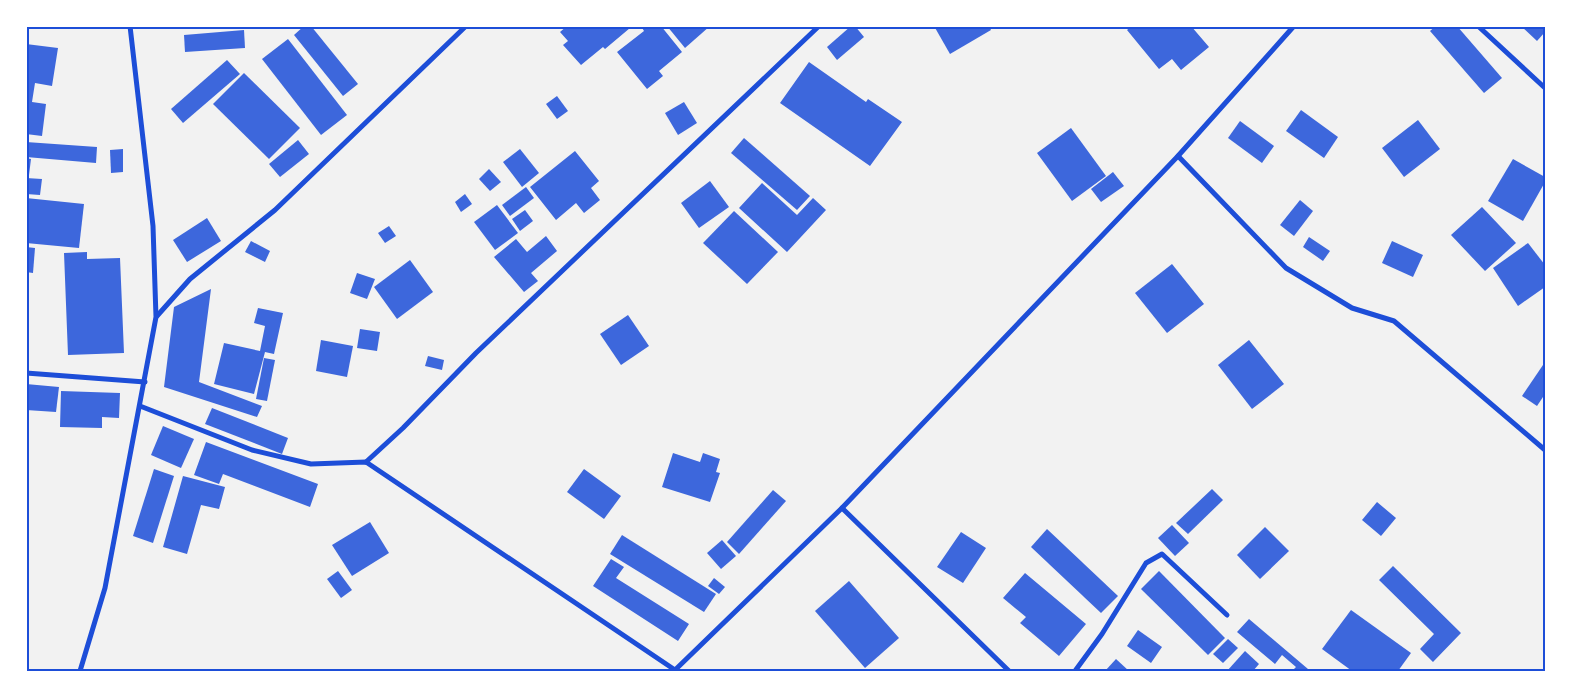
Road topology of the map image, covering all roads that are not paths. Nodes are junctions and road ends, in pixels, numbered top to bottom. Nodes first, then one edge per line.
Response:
1 (130, 26) edge
2 (466, 26) edge
3 (819, 26) edge
4 (1294, 26) edge
5 (1478, 26) edge
6 (1545, 88) edge
7 (1178, 156) junction
8 (156, 317) junction
9 (26, 373) edge
10 (145, 382) junction
11 (140, 406) junction
12 (1545, 450) edge
13 (366, 462) junction
14 (842, 508) junction
15 (1227, 615) dead end
16 (675, 670) edge
17 (80, 671) edge
18 (1009, 671) edge
19 (1075, 671) edge

1 - 8 street
2 - 8 street
3 - 13 street
4 - 7 street
5 - 6 street
7 - 12 street
7 - 14 street
8 - 10 street
9 - 10 street
10 - 11 street
11 - 13 street
11 - 17 street
13 - 16 street
14 - 16 street
14 - 18 street
15 - 19 street

